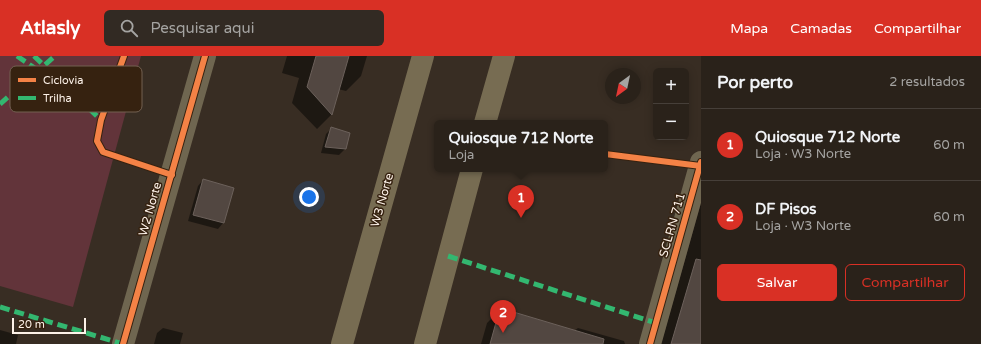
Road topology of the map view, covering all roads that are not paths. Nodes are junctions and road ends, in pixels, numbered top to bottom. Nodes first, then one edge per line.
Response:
1 (205, 56) edge
2 (423, 56) edge
3 (504, 56) edge
4 (486, 120) edge
5 (701, 162) edge
6 (471, 172) edge
7 (123, 344) edge
8 (342, 344) edge
9 (425, 344) edge
10 (650, 344) edge

1 - 7 street, W2 Norte
2 - 8 main road, W3 Norte
3 - 4 main road
5 - 10 street, SCLRN 711
6 - 9 main road

